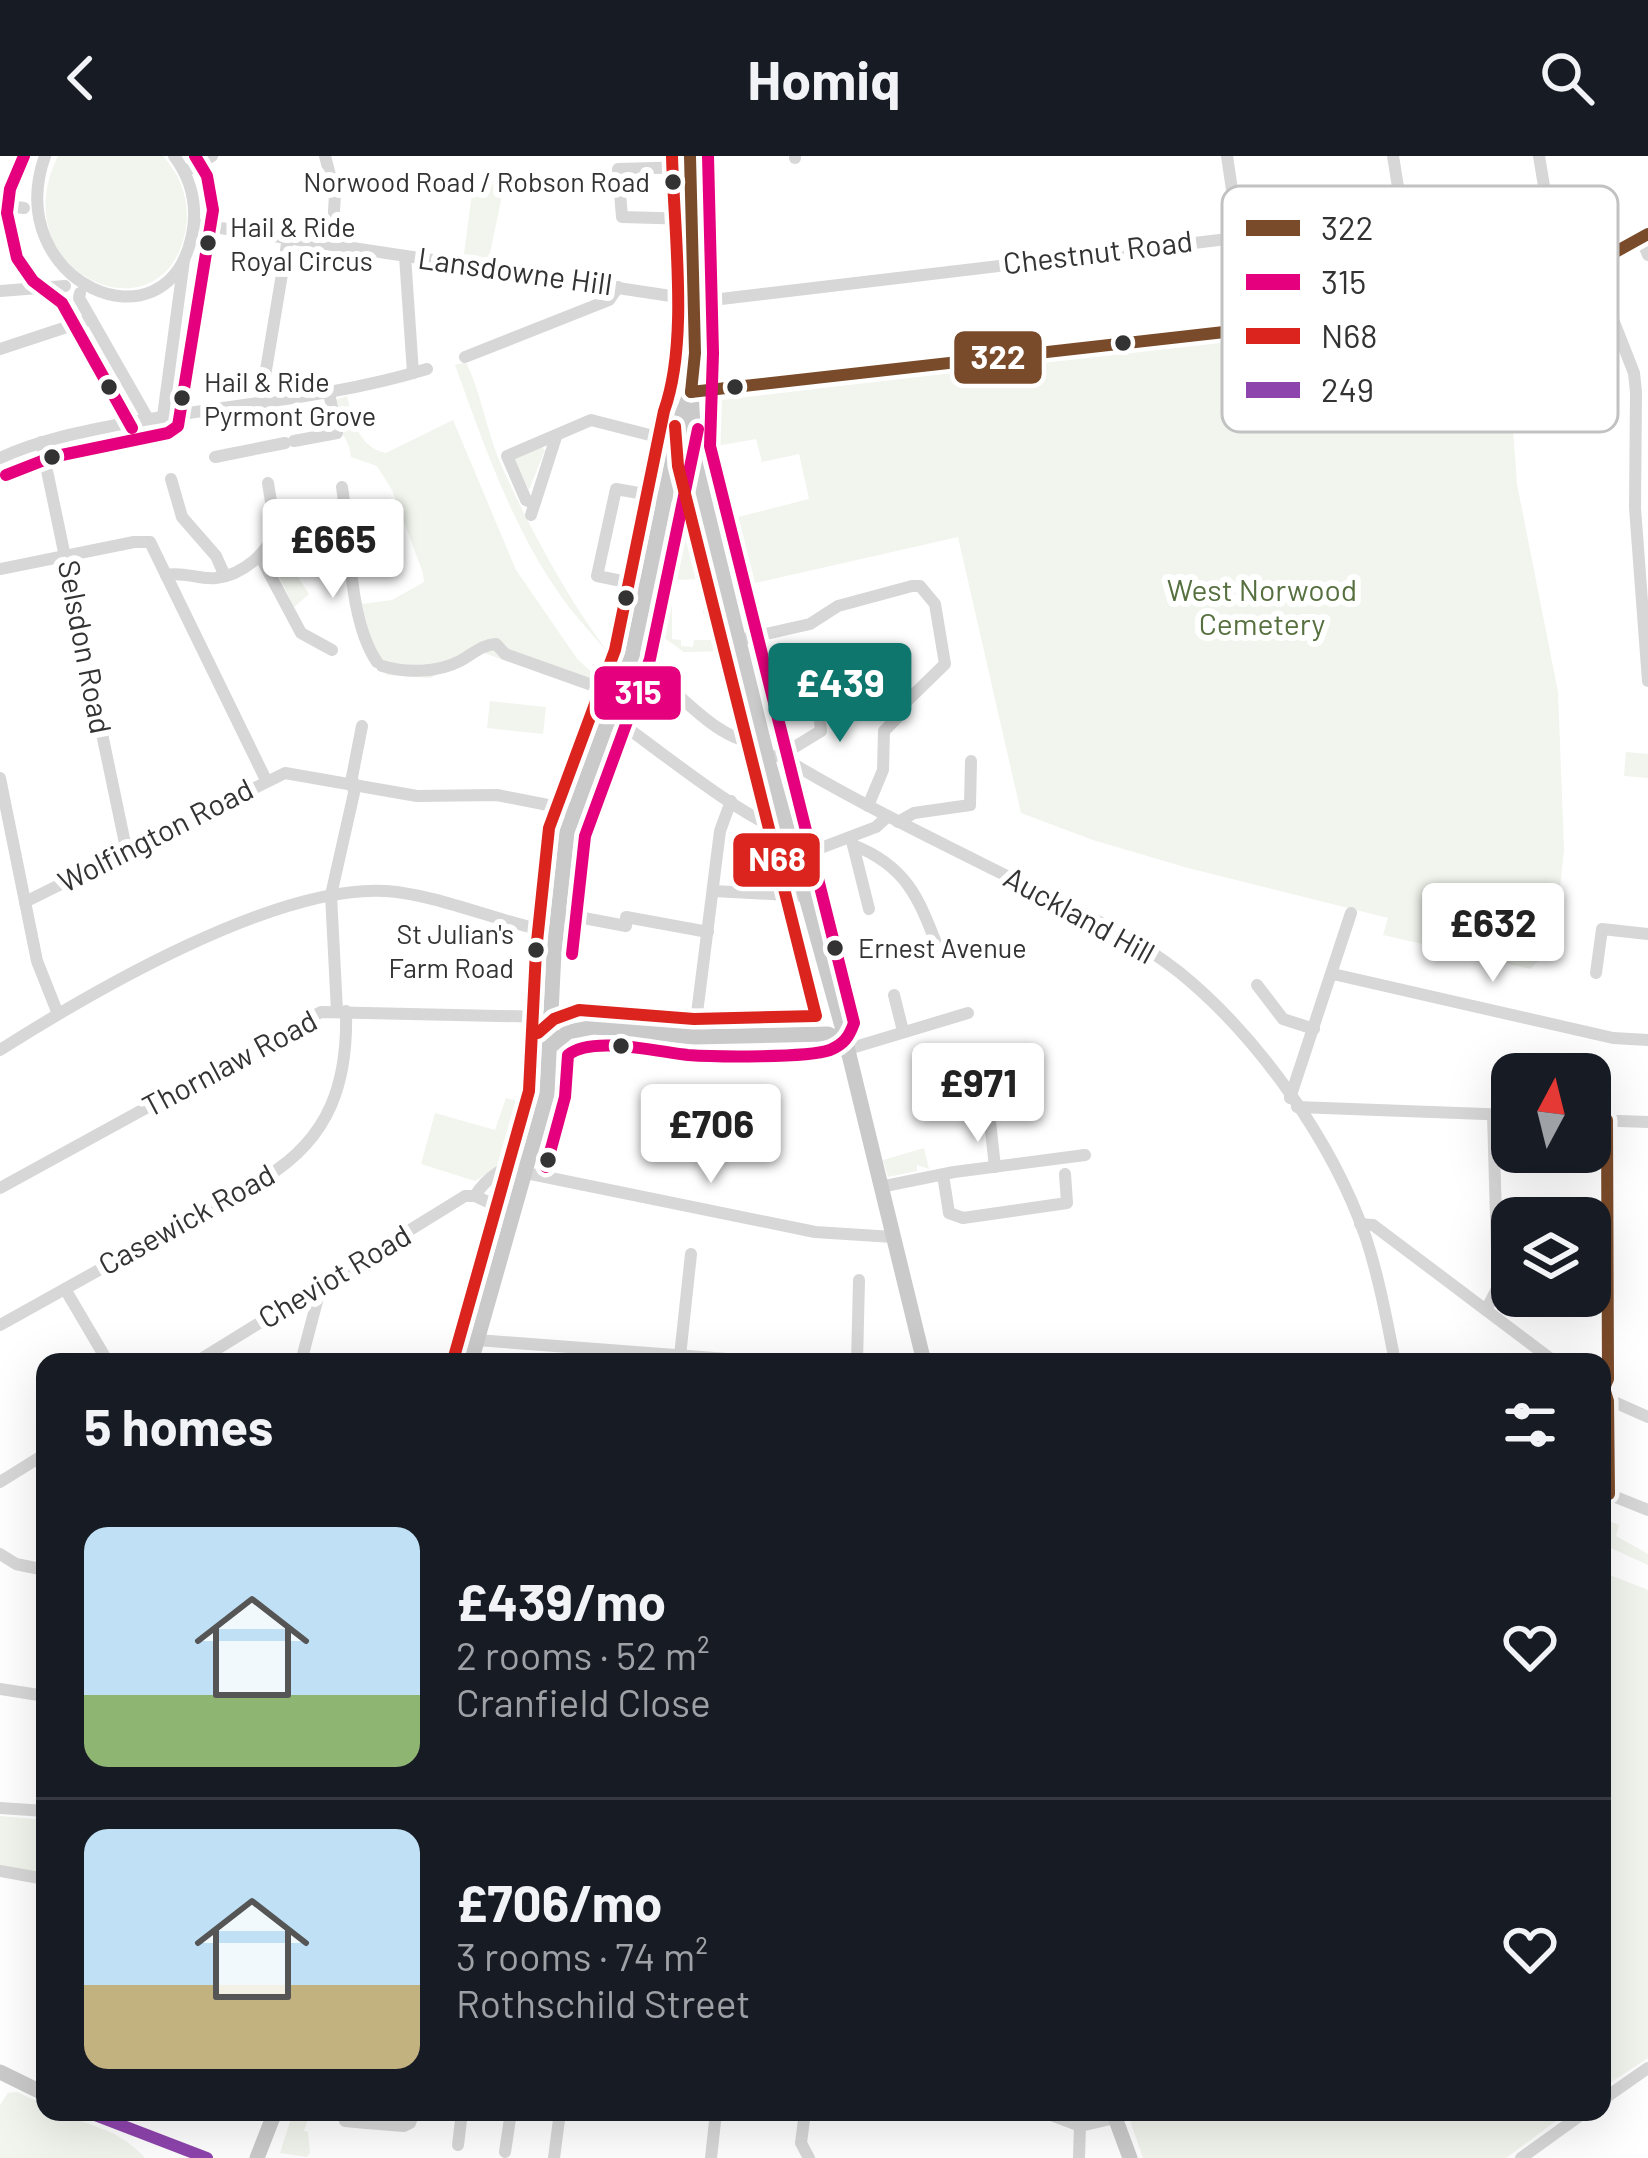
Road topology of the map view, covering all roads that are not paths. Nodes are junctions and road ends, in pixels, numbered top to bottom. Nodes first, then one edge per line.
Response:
1 (45, 156) edge
2 (174, 156) edge
3 (212, 156) edge
4 (325, 156) edge
5 (1227, 156) edge
6 (1393, 156) edge
7 (1539, 156) edge
8 (690, 161) edge
9 (186, 171) junction
10 (1231, 186) edge
11 (1398, 186) edge
12 (1544, 186) edge
13 (0, 205) edge
14 (24, 208) junction
15 (692, 219) junction
16 (194, 224) junction
17 (1645, 236) edge
18 (288, 238) junction
19 (1222, 239) edge
20 (332, 245) junction
21 (31, 249) dead end
22 (1618, 251) edge
23 (1648, 255) edge
24 (402, 258) junction
25 (184, 260) junction
26 (170, 276) junction
27 (64, 286) junction
28 (618, 286) junction
29 (31, 289) junction
30 (0, 291) edge
31 (80, 292) junction
32 (182, 294) junction
33 (694, 299) junction
34 (91, 320) junction
35 (1618, 332) edge
36 (1222, 333) edge
37 (0, 349) edge
38 (465, 357) dead end
39 (692, 392) junction
40 (329, 393) junction
41 (261, 400) junction
42 (1642, 411) edge
43 (155, 418) junction
44 (556, 437) junction
45 (41, 442) junction
46 (677, 442) junction
47 (215, 457) dead end
48 (0, 458) edge
49 (171, 479) dead end
50 (268, 483) dead end
51 (700, 483) junction
52 (342, 487) dead end
53 (668, 490) junction
54 (343, 517) junction
55 (275, 527) junction
56 (65, 556) junction
57 (260, 556) junction
58 (0, 569) edge
59 (166, 575) junction
60 (225, 576) junction
61 (647, 586) junction
62 (739, 640) junction
63 (332, 650) dead end
64 (632, 655) junction
65 (1648, 681) edge
66 (622, 686) junction
67 (818, 700) dead end
68 (612, 717) junction
69 (362, 726) dead end
70 (772, 752) junction
71 (971, 761) dead end
72 (0, 778) edge
73 (266, 779) junction
74 (352, 784) junction
75 (731, 801) junction
76 (868, 806) junction
77 (573, 810) junction
78 (893, 819) junction
79 (702, 828) dead end
80 (720, 831) junction
81 (790, 833) junction
82 (852, 842) junction
83 (127, 853) junction
84 (796, 857) junction
85 (713, 892) junction
86 (331, 895) junction
87 (806, 896) junction
88 (25, 902) junction
89 (869, 909) dead end
90 (557, 914) junction
91 (1351, 914) dead end
92 (708, 932) junction
93 (556, 933) junction
94 (1648, 934) edge
95 (938, 949) dead end
96 (1596, 973) dead end
97 (1334, 974) junction
98 (1257, 986) dead end
99 (894, 995) dead end
100 (342, 1011) junction
101 (836, 1012) junction
102 (968, 1012) dead end
103 (58, 1014) junction
104 (551, 1014) junction
105 (578, 1028) junction
106 (1314, 1030) junction
107 (903, 1031) junction
108 (820, 1034) junction
109 (694, 1037) junction
110 (1648, 1040) edge
111 (551, 1046) junction
112 (982, 1049) dead end
113 (0, 1050) edge
114 (845, 1050) junction
115 (1294, 1102) junction
116 (1491, 1114) edge
117 (1611, 1120) edge
118 (1648, 1122) edge
119 (1085, 1155) dead end
120 (527, 1167) junction
121 (994, 1167) junction
122 (1495, 1173) edge
123 (1606, 1173) edge
124 (1065, 1174) dead end
125 (943, 1175) junction
126 (1, 1185) edge
127 (880, 1187) junction
128 (475, 1196) junction
129 (514, 1214) junction
130 (1360, 1224) junction
131 (893, 1237) junction
132 (691, 1254) dead end
133 (860, 1280) dead end
134 (320, 1286) junction
135 (65, 1289) junction
136 (1486, 1310) junction
137 (0, 1325) edge
138 (477, 1340) junction
139 (103, 1353) edge
140 (211, 1353) edge
141 (304, 1353) edge
142 (473, 1353) edge
143 (642, 1353) edge
144 (680, 1353) edge
145 (857, 1353) edge
146 (922, 1353) edge
147 (1393, 1353) edge
148 (1543, 1353) edge
149 (1608, 1353) edge
150 (1611, 1402) edge
151 (1648, 1418) edge
152 (36, 1460) edge
153 (0, 1482) edge
154 (1611, 1495) edge
155 (1648, 1510) edge
156 (0, 1555) edge
157 (36, 1568) edge
158 (0, 1689) edge
159 (36, 1695) edge
160 (0, 1808) edge
161 (36, 1810) edge
162 (0, 1871) edge
163 (36, 1878) edge
164 (1648, 2068) edge
165 (2, 2077) edge
166 (36, 2090) edge
167 (1611, 2094) edge
168 (110, 2121) edge
169 (271, 2121) edge
170 (461, 2121) edge
171 (510, 2121) edge
172 (559, 2121) edge
173 (715, 2121) edge
174 (804, 2121) edge
175 (1067, 2121) edge
176 (1095, 2121) edge
177 (1116, 2121) edge
178 (1572, 2121) edge
179 (1080, 2126) junction
180 (458, 2145) dead end
181 (505, 2152) dead end
182 (207, 2158) edge
183 (256, 2158) edge
184 (554, 2158) edge
185 (711, 2158) edge
186 (809, 2158) edge
187 (1078, 2158) edge
188 (1130, 2158) edge
189 (1521, 2158) edge

1 - 14 street
2 - 9 street
3 - 9 street
4 - 20 street
5 - 10 street
6 - 11 street
7 - 12 street
8 - 15 main road
8 - 15 street
9 - 16 street
13 - 14 street
14 - 21 street
15 - 33 main road
16 - 18 street, Lansdowne Hill
16 - 25 street
17 - 22 street
17 - 23 street
18 - 20 street, Lansdowne Hill
18 - 41 street
19 - 33 street, Chestnut Road
20 - 24 street, Lansdowne Hill
24 - 28 street, Lansdowne Hill
24 - 40 street
25 - 26 street
25 - 32 street
26 - 31 street
26 - 32 street
27 - 29 street
27 - 29 street
27 - 31 street
28 - 33 street, Lansdowne Hill
28 - 38 street
29 - 30 street
31 - 34 street
32 - 43 street
33 - 39 main road
34 - 37 street
34 - 43 street
35 - 42 street
36 - 39 street
39 - 46 main road
39 - 51 main road
40 - 41 street
40 - 47 street
41 - 43 street
42 - 65 street
43 - 45 street
44 - 44 street
44 - 46 street
45 - 48 street
45 - 56 street, Selsdon Road
46 - 53 main road
49 - 60 street
50 - 55 street
51 - 53 main road
51 - 62 main road
52 - 54 street
53 - 61 main road
53 - 61 street
54 - 55 street
54 - 66 street
55 - 57 street
56 - 58 street
56 - 59 street
56 - 83 street, Selsdon Road
57 - 60 street
57 - 63 street
59 - 60 street
59 - 73 street
61 - 64 main road
62 - 70 main road
62 - 76 street
64 - 66 main road
64 - 70 street, Auckland Hill
66 - 68 main road
67 - 70 street
68 - 75 street
68 - 77 main road
69 - 74 street, Casewick Road
70 - 76 street, Auckland Hill
70 - 81 main road
71 - 78 street
72 - 88 street
73 - 74 street, Wolfington Road
73 - 83 street, Wolfington Road
74 - 77 street, Wolfington Road
74 - 86 street, Casewick Road
75 - 80 street
75 - 81 street
76 - 78 street, Auckland Hill
77 - 90 main road
78 - 82 street
78 - 115 street, Auckland Hill
79 - 80 street
80 - 85 street
81 - 84 main road
82 - 84 street
82 - 89 street
82 - 95 street
83 - 88 street, Wolfington Road
84 - 87 main road
85 - 87 street
85 - 92 street
86 - 93 street
86 - 100 street, Casewick Road
86 - 103 street
87 - 101 main road
88 - 103 street
90 - 92 street
90 - 93 main road
91 - 97 street
92 - 109 street
93 - 104 main road
94 - 96 street
97 - 106 street
97 - 110 street
98 - 106 street
99 - 107 street
100 - 104 street, Thornlaw Road
100 - 126 street, Thornlaw Road
100 - 135 street, Casewick Road
101 - 108 main road
101 - 114 main road
102 - 107 street
103 - 113 street
104 - 105 main road
104 - 111 main road
105 - 109 main road
105 - 111 main road
106 - 115 street
107 - 114 street
108 - 109 main road
108 - 114 main road
111 - 120 main road
112 - 121 street
114 - 127 main road
115 - 116 street
115 - 130 street, Auckland Hill
117 - 118 street
119 - 121 street
120 - 128 street, Cheviot Road
120 - 129 main road
120 - 131 street
121 - 125 street
122 - 136 street
123 - 149 street
124 - 125 street
125 - 127 street
127 - 131 main road
128 - 129 street
128 - 134 street, Cheviot Road
129 - 138 main road
130 - 136 street
130 - 147 street, Auckland Hill
131 - 146 main road
132 - 144 street
133 - 145 street
134 - 140 street, Cheviot Road
134 - 141 street
135 - 137 street, Casewick Road
135 - 139 street
136 - 148 street
138 - 142 main road
138 - 143 street
150 - 151 street
152 - 153 street
154 - 155 street
156 - 157 street
158 - 159 street
160 - 161 street
162 - 163 street
164 - 167 street
165 - 166 main road
168 - 182 main road
169 - 183 main road
170 - 180 street
171 - 181 street
172 - 184 street
173 - 185 street
174 - 186 street
175 - 179 street
176 - 179 street
177 - 188 main road
178 - 189 street
179 - 187 street

